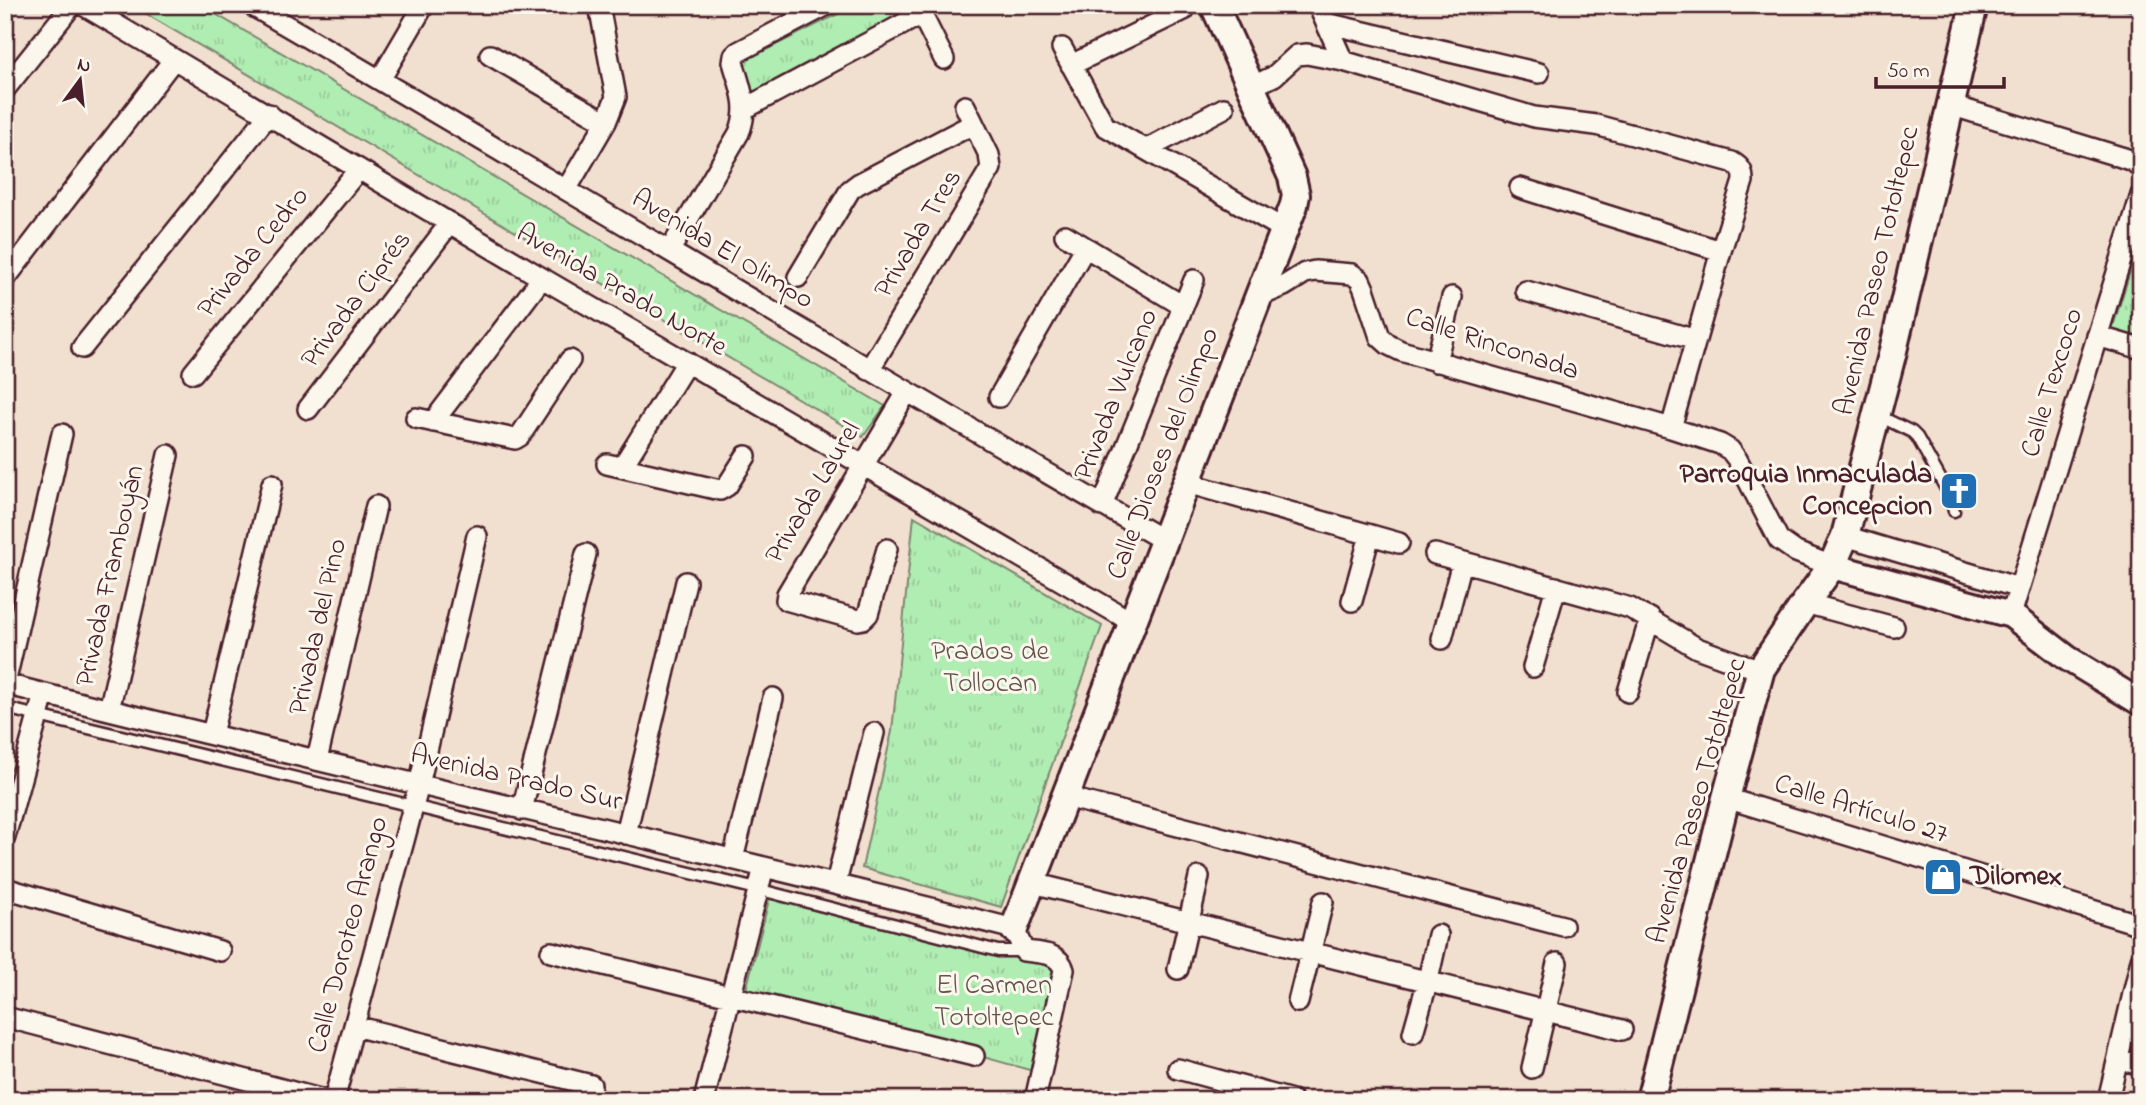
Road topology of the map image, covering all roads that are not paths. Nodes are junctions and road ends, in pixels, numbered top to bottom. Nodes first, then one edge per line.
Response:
1 (72, 5) edge
2 (83, 5) edge
3 (251, 5) edge
4 (424, 5) edge
5 (599, 5) edge
6 (827, 5) edge
7 (1214, 5) edge
8 (1974, 5) edge
9 (920, 9) edge
10 (1184, 9) dead end
11 (1322, 14) edge
12 (490, 55) dead end
13 (174, 59) junction
14 (944, 59) dead end
15 (1343, 61) junction
16 (1539, 73) dead end
17 (380, 80) junction
18 (1251, 87) junction
19 (5, 89) edge
20 (1950, 105) junction
21 (965, 106) dead end
22 (746, 107) junction
23 (1224, 108) dead end
24 (269, 114) junction
25 (606, 122) junction
26 (973, 124) junction
27 (1147, 149) junction
28 (359, 169) junction
29 (2141, 169) edge
30 (1520, 188) dead end
31 (566, 190) junction
32 (2141, 195) edge
33 (450, 223) junction
34 (1285, 230) junction
35 (1065, 235) dead end
36 (1084, 248) junction
37 (670, 250) junction
38 (1717, 250) junction
39 (798, 277) dead end
40 (542, 278) junction
41 (5, 279) edge
42 (1194, 280) dead end
43 (1526, 291) dead end
44 (1258, 297) junction
45 (1452, 297) dead end
46 (1183, 306) junction
47 (2097, 336) junction
48 (1696, 340) junction
49 (82, 348) dead end
50 (2141, 349) edge
51 (570, 360) dead end
52 (687, 362) junction
53 (1436, 362) junction
54 (869, 370) junction
55 (193, 373) dead end
56 (907, 392) junction
57 (999, 397) dead end
58 (308, 410) dead end
59 (1876, 415) junction
60 (1671, 428) junction
61 (62, 434) dead end
62 (168, 455) dead end
63 (746, 456) dead end
64 (864, 466) junction
65 (1187, 483) junction
66 (272, 484) dead end
67 (376, 506) dead end
68 (1102, 506) junction
69 (1954, 511) dead end
70 (1370, 535) junction
71 (477, 536) dead end
72 (1845, 536) junction
73 (1165, 541) junction
74 (1399, 543) dead end
75 (887, 550) dead end
76 (586, 554) dead end
77 (1435, 554) dead end
78 (1462, 562) junction
79 (1832, 566) junction
80 (686, 582) dead end
81 (1556, 587) junction
82 (2019, 588) junction
83 (1352, 601) dead end
84 (1805, 603) junction
85 (2011, 615) junction
86 (1650, 618) junction
87 (1132, 622) junction
88 (1894, 627) dead end
89 (1442, 639) dead end
90 (1533, 667) dead end
91 (1761, 669) junction
92 (5, 684) edge
93 (1628, 692) dead end
94 (44, 694) junction
95 (773, 698) dead end
96 (2141, 703) edge
97 (5, 708) edge
98 (108, 710) junction
99 (38, 716) junction
100 (874, 733) dead end
101 (212, 734) junction
102 (317, 760) junction
103 (419, 785) junction
104 (1066, 797) junction
105 (1726, 798) junction
106 (413, 807) junction
107 (522, 810) junction
108 (6, 832) edge
109 (626, 834) junction
110 (733, 859) junction
111 (764, 867) junction
112 (1199, 877) dead end
113 (836, 883) junction
114 (1033, 883) junction
115 (5, 888) edge
116 (757, 889) junction
117 (1323, 902) dead end
118 (1189, 920) junction
119 (2141, 925) edge
120 (1563, 926) dead end
121 (1438, 935) dead end
122 (1019, 940) junction
123 (220, 951) dead end
124 (1310, 951) junction
125 (551, 952) dead end
126 (2141, 960) edge
127 (1557, 963) dead end
128 (1178, 969) dead end
129 (1428, 980) junction
130 (731, 996) junction
131 (1298, 1002) dead end
132 (1547, 1010) junction
133 (5, 1017) edge
134 (354, 1026) junction
135 (1622, 1030) dead end
136 (1413, 1033) dead end
137 (974, 1056) dead end
138 (2118, 1059) junction
139 (2141, 1066) edge
140 (1532, 1068) dead end
141 (1178, 1069) dead end
142 (591, 1085) dead end
143 (324, 1100) edge
144 (334, 1100) edge
145 (704, 1100) edge
146 (1035, 1100) edge
147 (1292, 1100) edge
148 (1650, 1100) edge
149 (2108, 1100) edge

1 - 19 street
2 - 13 street, Avenida Prado Norte
3 - 17 street, Avenida El Olimpo
4 - 17 street
5 - 25 street
6 - 22 street
7 - 18 main road, Calle Dioses del Olimpo
8 - 20 main road, Avenida Paseo Totoltepec
9 - 14 street
9 - 22 street
10 - 27 street
11 - 15 street
11 - 16 street
12 - 25 street
13 - 24 street, Avenida Prado Norte
13 - 41 street
15 - 18 street
15 - 38 street
17 - 31 street, Avenida El Olimpo
18 - 34 main road, Calle Dioses del Olimpo
20 - 29 street
20 - 59 main road, Avenida Paseo Totoltepec
21 - 26 street, Privada Tres
22 - 37 street
23 - 27 street
24 - 28 street, Avenida Prado Norte
24 - 49 street
25 - 31 street
26 - 39 street, Privada Tres
26 - 54 street, Privada Tres
27 - 34 street
28 - 33 street, Avenida Prado Norte
28 - 55 street, Privada Cedro
30 - 38 street
31 - 37 street, Avenida El Olimpo
32 - 47 street, Calle Texcoco
33 - 40 street, Avenida Prado Norte
33 - 58 street, Privada Ciprés
34 - 44 main road, Calle Dioses del Olimpo
35 - 36 street, Privada Vulcano
36 - 46 street, Privada Vulcano
36 - 57 street
37 - 54 street, Avenida El Olimpo
38 - 48 street
40 - 51 street
40 - 52 street, Avenida Prado Norte
42 - 46 street, Privada Vulcano
43 - 48 street
44 - 53 street, Calle Rinconada
44 - 65 main road, Calle Dioses del Olimpo
45 - 53 street
46 - 68 street, Privada Vulcano
47 - 50 street
47 - 82 street, Calle Texcoco
48 - 60 street
52 - 63 street
52 - 64 street, Avenida Prado Norte
53 - 60 street, Calle Rinconada
54 - 56 street, Avenida El Olimpo
56 - 64 street, Privada Laurel
56 - 68 street, Avenida El Olimpo
59 - 69 lane
59 - 72 main road, Avenida Paseo Totoltepec
60 - 79 street, Calle Rinconada
61 - 92 street
62 - 98 street, Privada Framboyán
64 - 75 street, Privada Laurel
64 - 87 street, Avenida Prado Norte
65 - 70 street
65 - 73 main road, Calle Dioses del Olimpo
66 - 101 street
67 - 102 street, Privada del Pino
68 - 73 street, Avenida El Olimpo
70 - 74 street
70 - 83 street
71 - 103 street, Calle Doroteo Arango
72 - 79 main road, Avenida Paseo Totoltepec
72 - 82 street
73 - 87 main road, Calle Dioses del Olimpo
76 - 107 street
77 - 78 street
78 - 81 street
78 - 89 street
79 - 84 main road, Avenida Paseo Totoltepec
79 - 85 street
80 - 109 street
81 - 86 street
81 - 90 street
82 - 85 street, Calle Texcoco
84 - 88 street
84 - 91 main road, Avenida Paseo Totoltepec
85 - 96 street
86 - 91 street
86 - 93 street
87 - 104 main road, Calle Dioses del Olimpo
91 - 105 main road, Avenida Paseo Totoltepec
92 - 94 street, Avenida Prado Sur
94 - 98 street, Avenida Prado Sur
94 - 99 street
95 - 110 street
97 - 99 lane
98 - 101 street, Avenida Prado Sur
99 - 106 lane
99 - 108 street
100 - 113 street
101 - 102 street, Avenida Prado Sur
102 - 103 street, Avenida Prado Sur
103 - 106 street, Calle Doroteo Arango
103 - 107 street, Avenida Prado Sur
104 - 114 main road, Calle Dioses del Olimpo
104 - 120 street
105 - 119 street, Calle Artículo 27
105 - 148 main road, Avenida Paseo Totoltepec
106 - 116 lane
106 - 134 street, Calle Doroteo Arango
107 - 109 street, Avenida Prado Sur
109 - 110 street, Avenida Prado Sur
110 - 111 street, Avenida Prado Sur
111 - 113 street, Avenida Prado Sur
111 - 116 street
112 - 118 street
113 - 122 street, Avenida Prado Sur
114 - 118 street
114 - 122 main road, Calle Dioses del Olimpo
115 - 123 street
116 - 122 lane
116 - 130 street
117 - 124 street
118 - 124 street
118 - 128 street
121 - 129 street
122 - 146 street, Avenida Prado Sur
124 - 129 street
124 - 131 street
125 - 130 street
126 - 138 street
127 - 132 street
129 - 132 street
129 - 136 street
130 - 137 street
130 - 145 street
132 - 135 street
132 - 140 street
133 - 143 street
134 - 142 street
134 - 144 street, Calle Doroteo Arango
138 - 139 street
138 - 149 street
141 - 147 street

